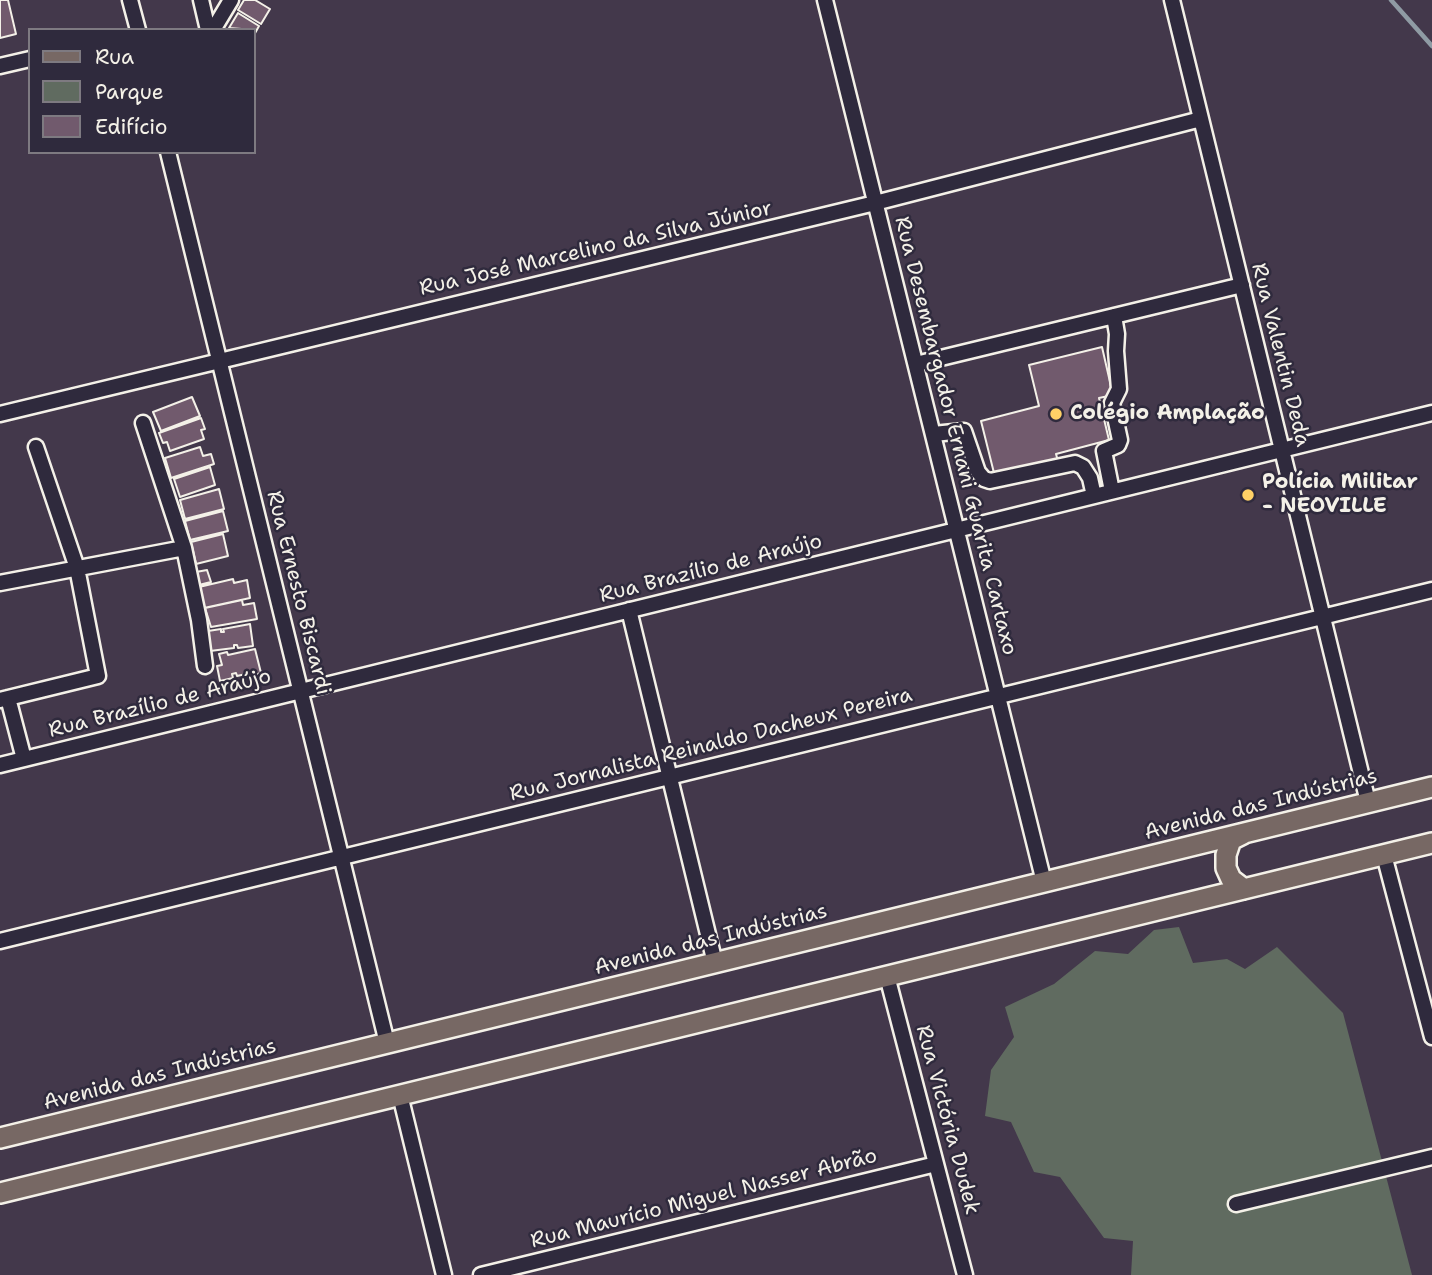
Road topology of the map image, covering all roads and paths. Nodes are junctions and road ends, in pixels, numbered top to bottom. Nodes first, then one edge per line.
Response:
1 (130, 0) edge
2 (201, 0) edge
3 (231, 0) edge
4 (825, 0) edge
5 (1171, 0) edge
6 (137, 28) edge
7 (210, 28) edge
8 (212, 28) edge
9 (28, 59) edge
10 (0, 66) edge
11 (1201, 119) junction
12 (168, 154) edge
13 (875, 203) junction
14 (1241, 285) junction
15 (1114, 316) junction
16 (219, 361) junction
17 (915, 364) junction
18 (1432, 413) edge
19 (0, 414) edge
20 (143, 423) dead end
21 (933, 434) junction
22 (36, 447) dead end
23 (1282, 450) junction
24 (1112, 491) junction
25 (1094, 496) junction
26 (956, 530) junction
27 (184, 548) junction
28 (77, 568) junction
29 (0, 583) edge
30 (1432, 590) edge
31 (629, 610) junction
32 (1323, 617) junction
33 (205, 666) dead end
34 (301, 691) junction
35 (998, 697) junction
36 (4, 699) edge
37 (24, 759) junction
38 (0, 765) edge
39 (670, 777) junction
40 (1432, 787) edge
41 (1368, 802) junction
42 (1244, 833) junction
43 (1432, 843) edge
44 (1384, 855) junction
45 (342, 857) junction
46 (1044, 882) junction
47 (1244, 889) junction
48 (0, 941) edge
49 (715, 962) junction
50 (887, 976) junction
51 (1432, 1037) edge
52 (387, 1043) junction
53 (400, 1095) junction
54 (0, 1138) edge
55 (1432, 1157) edge
56 (936, 1164) junction
57 (0, 1193) edge
58 (1236, 1204) dead end
59 (444, 1275) edge
60 (481, 1275) edge
61 (965, 1275) edge

1 - 6 street
2 - 7 street
3 - 8 street
4 - 13 street, Rua Desembargador Ernani Guarita Cartaxo
5 - 11 street, Rua Valentin Deda
9 - 10 street
11 - 13 street, Rua José Marcelino da Silva Júnior
11 - 14 street, Rua Valentin Deda
12 - 16 street, Rua Ernesto Biscardi
13 - 16 street, Rua José Marcelino da Silva Júnior
13 - 17 street, Rua Desembargador Ernani Guarita Cartaxo
14 - 15 street
14 - 23 street, Rua Valentin Deda
15 - 17 street
15 - 24 street
16 - 19 street, Rua José Marcelino da Silva Júnior
16 - 34 street, Rua Ernesto Biscardi
17 - 21 street, Rua Desembargador Ernani Guarita Cartaxo
18 - 23 street, Rua Brazílio de Araújo
20 - 27 street
21 - 25 street
21 - 26 street, Rua Desembargador Ernani Guarita Cartaxo
22 - 28 street
23 - 24 street, Rua Brazílio de Araújo
23 - 32 street, Rua Valentin Deda
24 - 25 street, Rua Brazílio de Araújo
25 - 26 street, Rua Brazílio de Araújo
26 - 31 street, Rua Brazílio de Araújo
26 - 35 street, Rua Desembargador Ernani Guarita Cartaxo
27 - 28 street
27 - 33 street
28 - 29 street
28 - 36 street
30 - 32 street, Rua Jornalista Reinaldo Dacheux Pereira
31 - 34 street, Rua Brazílio de Araújo
31 - 39 street
32 - 35 street, Rua Jornalista Reinaldo Dacheux Pereira
32 - 41 street, Rua Valentin Deda
34 - 37 street, Rua Brazílio de Araújo
34 - 45 street, Rua Ernesto Biscardi
35 - 39 street, Rua Jornalista Reinaldo Dacheux Pereira
35 - 46 street, Rua Desembargador Ernani Guarita Cartaxo
36 - 37 street
37 - 38 street, Rua Brazílio de Araújo
39 - 45 street, Rua Jornalista Reinaldo Dacheux Pereira
39 - 49 street
40 - 41 main road, Avenida das Indústrias
41 - 42 main road, Avenida das Indústrias
42 - 46 main road, Avenida das Indústrias
42 - 47 main road
43 - 44 main road
44 - 47 main road
44 - 51 street
45 - 48 street, Rua Jornalista Reinaldo Dacheux Pereira
45 - 52 street, Rua Ernesto Biscardi
46 - 49 main road, Avenida das Indústrias
47 - 50 main road
49 - 52 main road, Avenida das Indústrias
50 - 53 main road
50 - 56 street, Rua Victória Dudek
52 - 54 main road, Avenida das Indústrias
53 - 57 main road
53 - 59 street
55 - 58 street
56 - 60 street, Rua Maurício Miguel Nasser Abrão
56 - 61 street, Rua Victória Dudek

